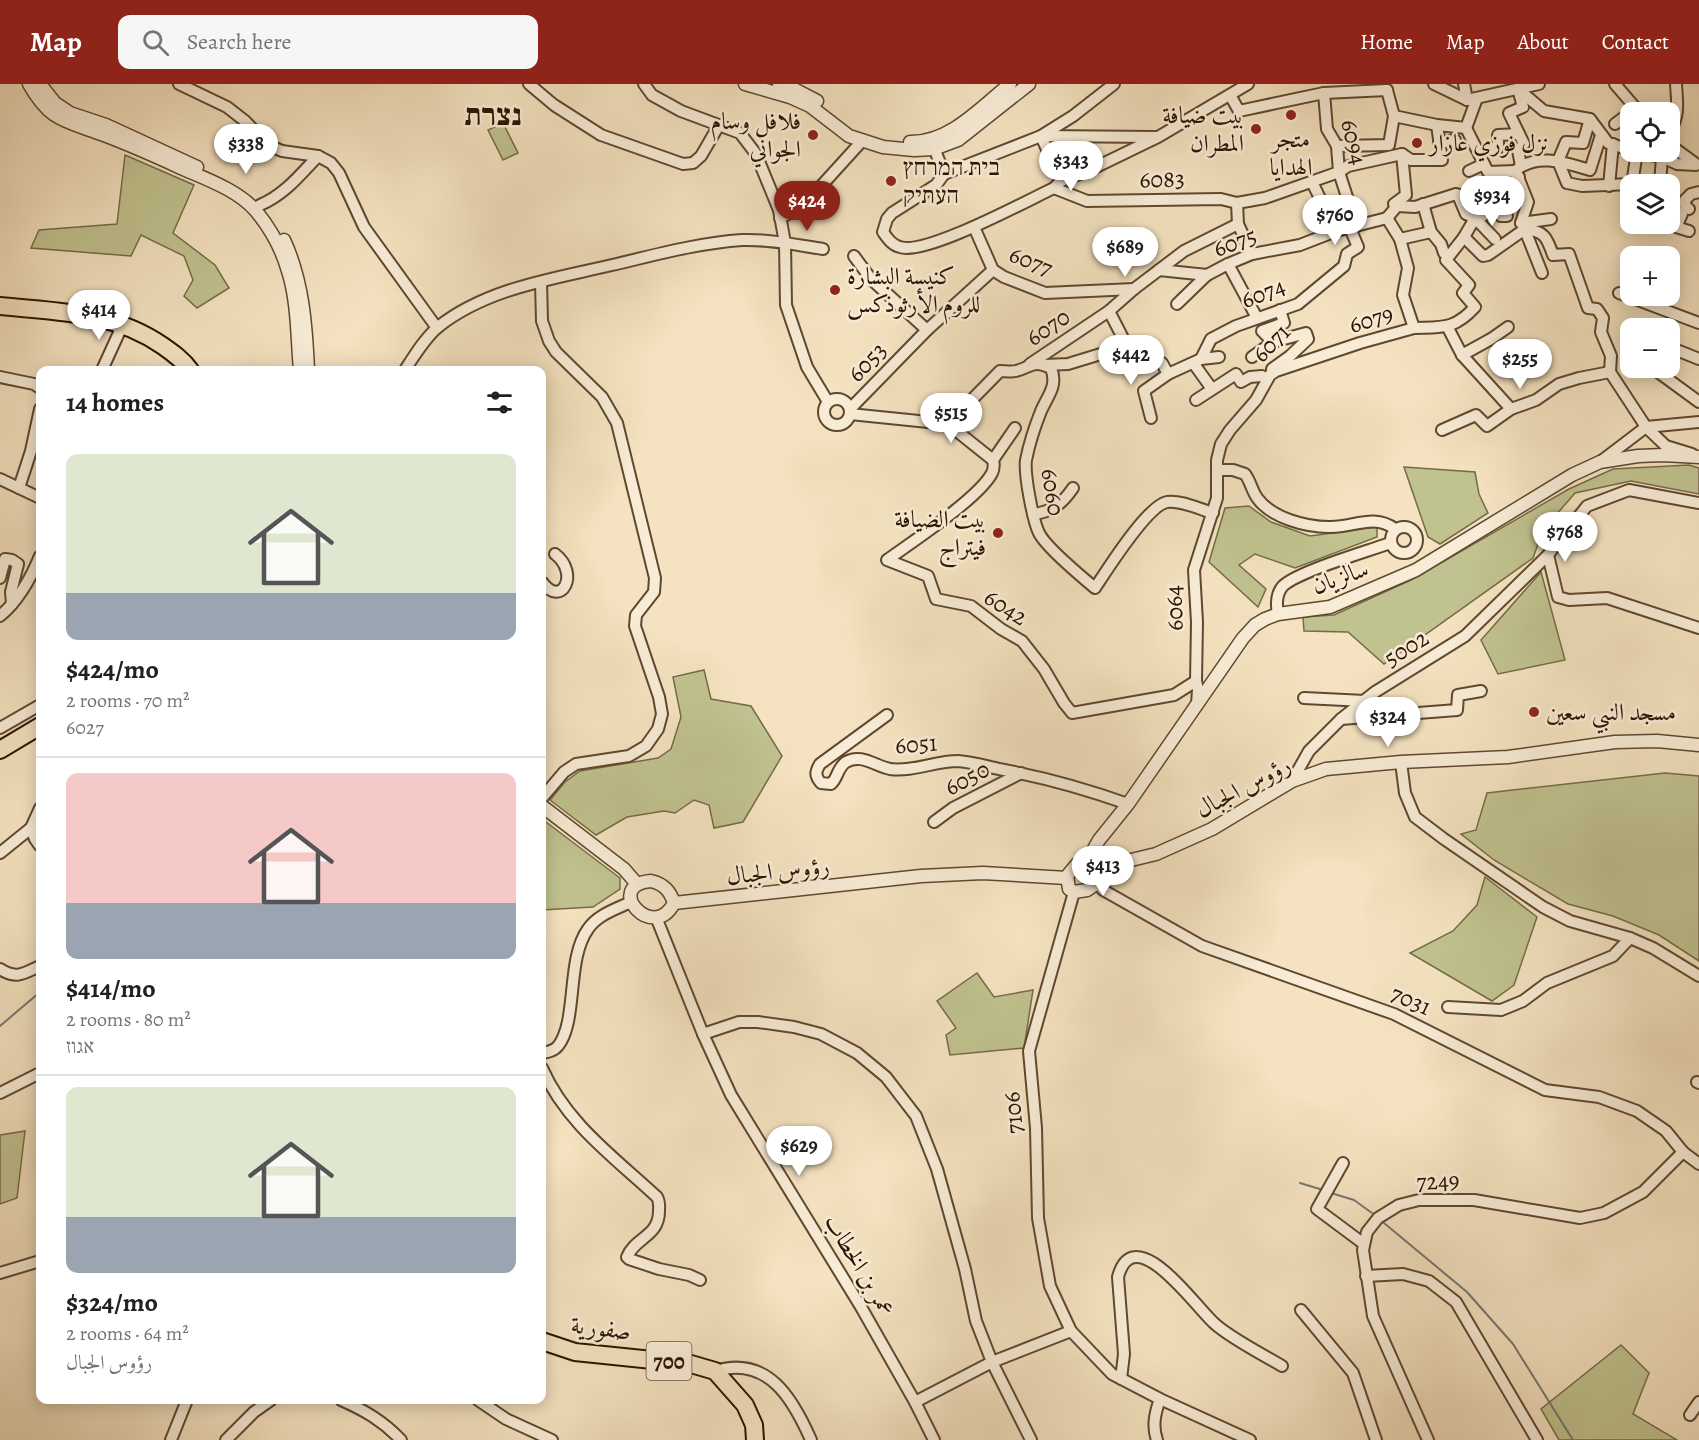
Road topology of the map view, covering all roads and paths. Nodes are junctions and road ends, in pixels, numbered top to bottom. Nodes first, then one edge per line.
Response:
1 (29, 84) edge
2 (40, 84) edge
3 (179, 84) edge
4 (529, 84) edge
5 (644, 84) edge
6 (745, 84) edge
7 (779, 84) edge
8 (1010, 84) edge
9 (1029, 84) edge
10 (1114, 84) edge
11 (1248, 84) edge
12 (1434, 84) edge
13 (1464, 84) edge
14 (1539, 84) edge
15 (1615, 84) edge
16 (1676, 84) edge
17 (1520, 86) edge
18 (1390, 87) edge
19 (1324, 93) junction
20 (1230, 94) junction
21 (1472, 99) junction
22 (1630, 102) edge
23 (1677, 102) edge
24 (1394, 116) junction
25 (1590, 119) junction
26 (1620, 121) edge
27 (1615, 124) dead end
28 (719, 125) junction
29 (1437, 125) junction
30 (1466, 128) junction
31 (1520, 134) junction
32 (1601, 135) junction
33 (1041, 136) junction
34 (1158, 137) junction
35 (1455, 140) dead end
36 (862, 141) junction
37 (1439, 143) junction
38 (933, 144) junction
39 (1613, 144) junction
40 (1337, 146) junction
41 (1620, 146) edge
42 (1492, 148) dead end
43 (1680, 152) edge
44 (1402, 154) junction
45 (318, 156) junction
46 (1558, 161) junction
47 (1633, 162) edge
48 (1672, 162) edge
49 (1484, 164) junction
50 (1698, 166) edge
51 (1469, 171) dead end
52 (1339, 172) junction
53 (944, 174) junction
54 (1516, 174) junction
55 (1312, 182) junction
56 (1057, 184) junction
57 (1609, 186) junction
58 (1699, 192) edge
59 (1458, 195) junction
60 (1477, 198) dead end
61 (1348, 200) dead end
62 (1237, 203) junction
63 (1423, 204) junction
64 (260, 205) junction
65 (1397, 206) junction
66 (1498, 206) junction
67 (1689, 209) dead end
68 (1507, 216) dead end
69 (780, 218) junction
70 (1387, 218) junction
71 (1475, 218) junction
72 (1551, 219) dead end
73 (1238, 224) junction
74 (1523, 226) junction
75 (975, 227) junction
76 (1350, 228) junction
77 (1680, 228) edge
78 (1336, 231) junction
79 (1689, 231) dead end
80 (1431, 232) junction
81 (1464, 237) junction
82 (1400, 239) junction
83 (1495, 239) dead end
84 (785, 243) junction
85 (823, 249) dead end
86 (1444, 253) dead end
87 (1252, 254) junction
88 (854, 255) dead end
89 (1228, 264) junction
90 (993, 270) junction
91 (1159, 270) junction
92 (1542, 273) dead end
93 (1207, 275) junction
94 (541, 282) junction
95 (1134, 289) junction
96 (1618, 293) dead end
97 (1177, 304) dead end
98 (0, 306) edge
99 (1280, 310) junction
100 (1109, 311) junction
101 (1257, 318) junction
102 (1699, 322) edge
103 (123, 324) junction
104 (1447, 326) junction
105 (1508, 327) dead end
106 (436, 328) junction
107 (1414, 328) junction
108 (927, 330) junction
109 (1273, 342) junction
110 (1127, 346) junction
111 (1680, 351) edge
112 (1462, 355) junction
113 (1219, 357) dead end
114 (1252, 357) dead end
115 (1699, 359) edge
116 (1197, 362) junction
117 (1030, 364) junction
118 (1046, 365) junction
119 (104, 366) edge
120 (186, 366) edge
121 (300, 366) edge
122 (308, 366) edge
123 (408, 366) edge
124 (1610, 372) junction
125 (1168, 374) junction
126 (0, 377) edge
127 (1265, 378) junction
128 (1665, 378) edge
129 (36, 385) edge
130 (1212, 389) junction
131 (1196, 400) dead end
132 (828, 402) junction
133 (1699, 402) edge
134 (1511, 409) junction
135 (850, 412) junction
136 (1151, 418) dead end
137 (1699, 423) edge
138 (948, 424) junction
139 (1646, 427) junction
140 (36, 428) edge
141 (1015, 428) dead end
142 (1442, 430) dead end
143 (1699, 457) edge
144 (993, 460) junction
145 (1600, 462) junction
146 (1218, 470) junction
147 (0, 479) edge
148 (19, 488) junction
149 (1072, 488) dead end
150 (36, 496) edge
151 (1699, 503) edge
152 (1213, 513) junction
153 (1033, 514) junction
154 (1395, 529) junction
155 (1390, 543) junction
156 (555, 554) dead end
157 (1548, 555) junction
158 (36, 566) edge
159 (0, 578) edge
160 (546, 586) edge
161 (12, 604) junction
162 (1278, 614) junction
163 (0, 616) edge
164 (1699, 628) edge
165 (1196, 681) junction
166 (1481, 691) dead end
167 (1304, 698) dead end
168 (1365, 701) junction
169 (1197, 705) junction
170 (36, 707) edge
171 (887, 715) dead end
172 (1341, 718) junction
173 (1, 726) edge
174 (36, 728) edge
175 (1699, 746) edge
176 (0, 750) edge
177 (1401, 762) junction
178 (1021, 773) junction
179 (1292, 781) junction
180 (546, 793) edge
181 (1128, 804) junction
182 (546, 809) edge
183 (36, 818) edge
184 (934, 822) dead end
185 (32, 828) junction
186 (36, 840) edge
187 (0, 853) edge
188 (1087, 861) junction
189 (1098, 868) junction
190 (1067, 878) junction
191 (1097, 883) junction
192 (637, 884) junction
193 (1074, 892) junction
194 (631, 902) junction
195 (674, 903) junction
196 (656, 917) junction
197 (1630, 938) junction
198 (36, 968) edge
199 (0, 969) edge
200 (1699, 976) edge
201 (1448, 1007) dead end
202 (703, 1034) junction
203 (546, 1052) edge
204 (36, 1075) edge
205 (546, 1077) edge
206 (0, 1093) edge
207 (1683, 1152) junction
208 (1343, 1163) dead end
209 (1699, 1164) edge
210 (1364, 1244) junction
211 (36, 1262) edge
212 (0, 1273) edge
213 (1366, 1276) junction
214 (700, 1280) dead end
215 (1301, 1311) dead end
216 (1071, 1331) junction
217 (546, 1342) edge
218 (992, 1362) junction
219 (1282, 1366) dead end
220 (716, 1371) junction
221 (1121, 1379) junction
222 (1160, 1399) junction
223 (915, 1402) junction
224 (1699, 1402) edge
225 (185, 1404) edge
226 (266, 1404) edge
227 (349, 1404) edge
228 (484, 1404) edge
229 (1690, 1415) dead end
230 (171, 1440) edge
231 (226, 1440) edge
232 (401, 1440) edge
233 (552, 1440) edge
234 (755, 1440) edge
235 (811, 1440) edge
236 (934, 1440) edge
237 (1031, 1440) edge
238 (1157, 1440) edge
239 (1250, 1440) edge
240 (1376, 1440) edge
241 (1428, 1440) edge
242 (1537, 1440) edge

1 - 121 street
2 - 64 street
3 - 45 street
4 - 28 street
5 - 28 street
6 - 36 street
7 - 38 street
8 - 38 street
9 - 38 street
10 - 33 street
11 - 20 street
12 - 21 street
13 - 21 street
14 - 17 street
15 - 22 street
16 - 23 street
17 - 21 street
17 - 25 street
17 - 31 street
18 - 19 street
18 - 24 street
19 - 20 street
19 - 40 street, 6094
20 - 34 street
21 - 30 street
24 - 29 street
24 - 40 street
25 - 32 street
25 - 46 street
26 - 27 street
28 - 69 street
29 - 30 street
29 - 37 street
30 - 49 street
31 - 42 street
31 - 54 street
32 - 39 street
32 - 46 street
33 - 34 street
33 - 53 street
33 - 56 street
34 - 56 street
35 - 37 street
36 - 38 street
36 - 69 street
37 - 44 street
38 - 53 street
39 - 41 street
39 - 57 street
40 - 52 street, 6094
43 - 50 street
44 - 52 street, 6083
44 - 65 street
45 - 64 street
45 - 106 street
46 - 54 street
46 - 57 street
47 - 57 street
48 - 50 street
49 - 51 street
49 - 54 street
52 - 55 street, 6083
52 - 61 street, 6094
53 - 75 street
54 - 66 street
54 - 74 street
55 - 62 street, 6083
55 - 78 street
56 - 62 street, 6083
56 - 75 street
58 - 67 street
59 - 60 street
59 - 63 street
59 - 71 street
62 - 73 street
63 - 65 street
63 - 80 street
64 - 122 street
65 - 70 street
66 - 68 street
66 - 71 street
69 - 84 street
70 - 76 street, 6075
70 - 82 street, 6079
71 - 81 street
71 - 83 street
72 - 74 street
73 - 87 street
73 - 91 street, 6070
74 - 81 street
74 - 92 street
74 - 124 street
75 - 90 street, 6077
76 - 78 street, 6075
76 - 99 street, 6074
77 - 79 street
78 - 87 street, 6075
80 - 82 street
80 - 86 street
81 - 104 street
82 - 107 street, 6079
84 - 85 street
84 - 94 street
84 - 132 street
87 - 89 street, 6075
88 - 108 street
89 - 93 street, 6075
89 - 101 street
90 - 95 street, 6077
90 - 108 street, 6053
91 - 93 street
91 - 95 street, 6070
93 - 97 street, 6075
94 - 106 street
94 - 180 street
95 - 100 street, 6070
96 - 102 street
98 - 103 main road
99 - 101 street, 6074
99 - 109 street
100 - 110 street
100 - 117 street, 6070
101 - 116 street, 6074
103 - 119 street
103 - 120 main road
104 - 107 street
104 - 112 street
105 - 112 street
106 - 123 street
107 - 127 street, 6079
108 - 135 street, 6053
109 - 114 street
109 - 127 street, 6071
110 - 118 street
110 - 125 street
111 - 115 street
112 - 134 street
113 - 116 street
116 - 125 street
116 - 130 street
117 - 118 street
117 - 138 street
118 - 153 street, 6060
124 - 134 street
124 - 139 street
125 - 136 street
126 - 129 street
127 - 130 street
127 - 146 street, 6064
128 - 133 street
130 - 131 street
132 - 135 street
132 - 135 street
134 - 142 street
135 - 138 street
137 - 139 street
138 - 144 street
139 - 143 street
139 - 145 street
140 - 148 street
141 - 144 street
143 - 145 street, سالزيان
144 - 165 street, 6042
145 - 162 street, سالزيان
146 - 152 street, 6064
146 - 154 street
147 - 148 street
148 - 150 street
149 - 153 street
151 - 157 street, 5002
152 - 153 street, 6060
152 - 165 street, 6064
154 - 155 street
154 - 155 street
155 - 162 street
156 - 160 street
157 - 164 street
157 - 168 street, 5002
158 - 161 street
159 - 161 street
161 - 163 street
162 - 169 street, سالزيان
165 - 169 street, 6064
166 - 172 street
167 - 168 street
168 - 172 street, 5002
169 - 181 street, سالزيان
170 - 173 street
171 - 178 street, 6051
172 - 179 street, 5002
174 - 176 main road
175 - 177 street, رؤوس الجبال
177 - 179 street, رؤوس الجبال
177 - 197 street
178 - 181 street, 6051
178 - 184 street, 6050
179 - 189 street, رؤوس الجبال
181 - 188 street, سالزيان
182 - 192 street
183 - 185 street
185 - 186 street
185 - 187 street
188 - 189 street
188 - 190 street
189 - 191 street
190 - 193 street
190 - 195 street, رؤوس الجبال
191 - 193 street
191 - 207 street, 7031
192 - 194 street
192 - 195 street
193 - 216 street, 7106
194 - 196 street
194 - 203 street
195 - 196 street
196 - 202 street, عمر بن الخطاب
197 - 200 street
197 - 201 street
198 - 199 street
202 - 218 street
202 - 223 street, عمر بن الخطاب
204 - 206 street
205 - 214 street
207 - 209 street, 7031
207 - 210 street, 7249
208 - 210 street
210 - 213 street
211 - 212 street
213 - 241 street
213 - 242 street
215 - 240 street
216 - 218 street
216 - 221 street, 7106
217 - 220 main road, صفورية / 700
218 - 223 street
218 - 237 street
219 - 221 street
220 - 234 main road, 700
220 - 235 street
221 - 222 street, 7106
222 - 238 street
222 - 239 street, 7106
223 - 236 street, عمر بن الخطاب
224 - 229 street
225 - 230 street
226 - 231 street
227 - 232 street
228 - 233 street

